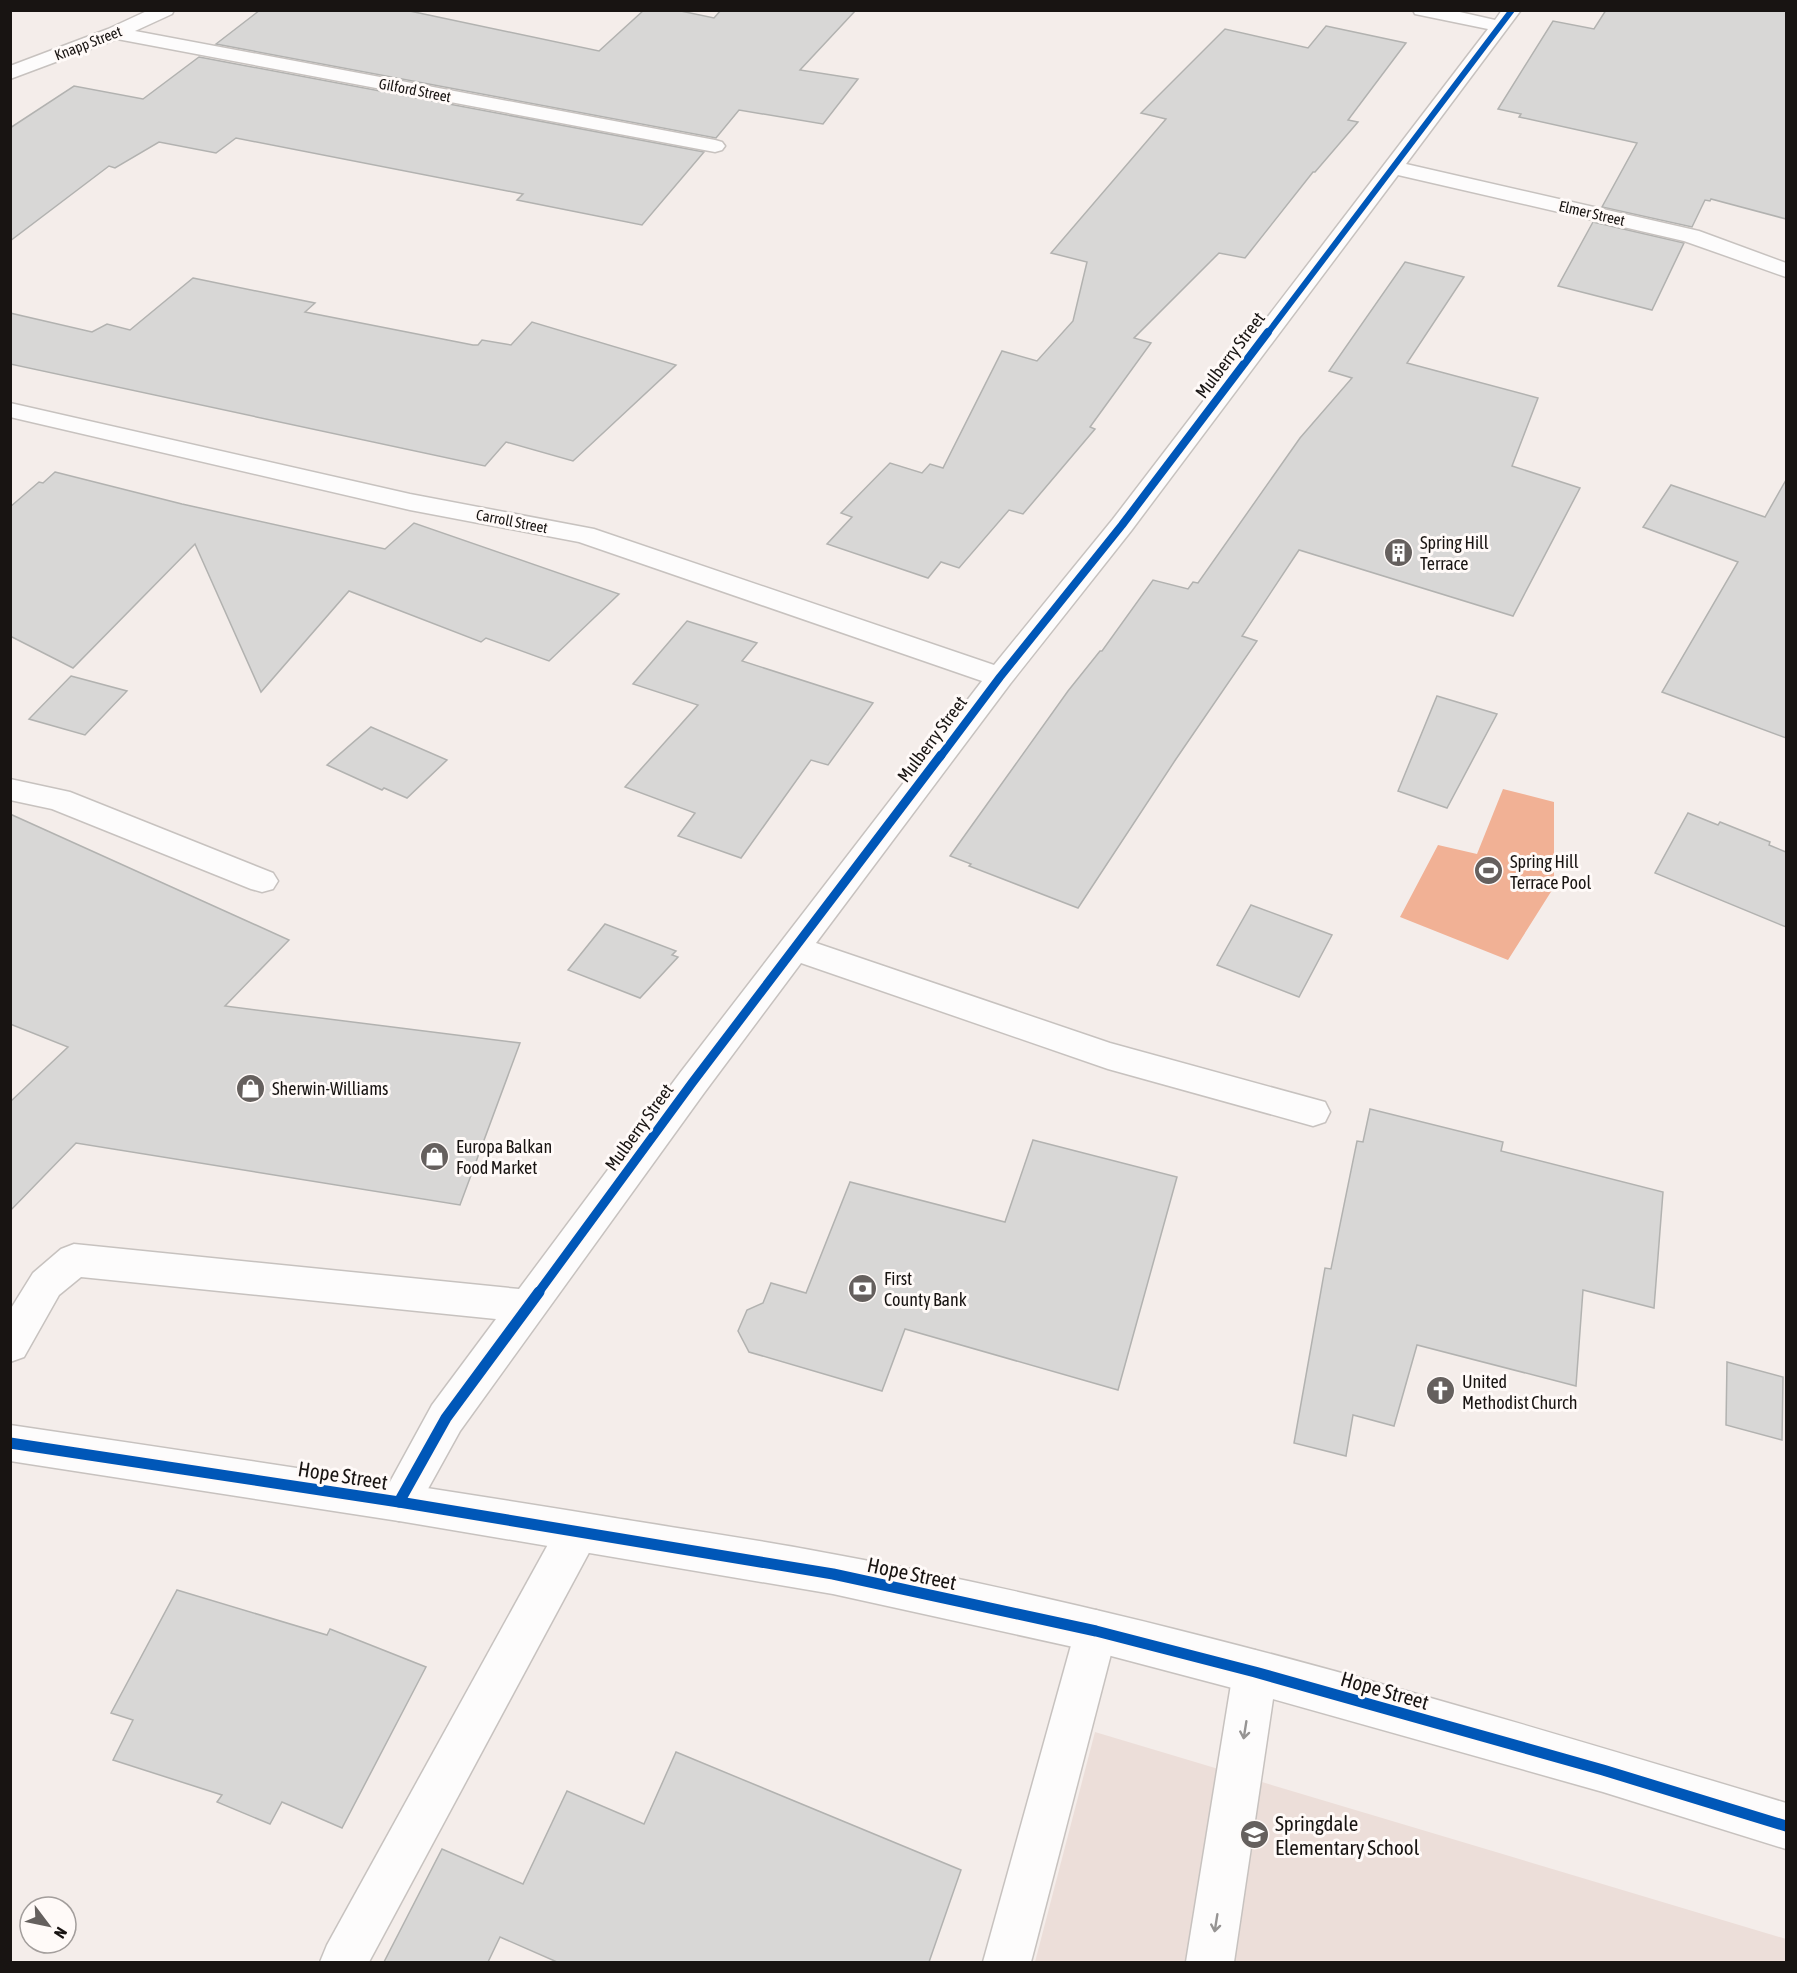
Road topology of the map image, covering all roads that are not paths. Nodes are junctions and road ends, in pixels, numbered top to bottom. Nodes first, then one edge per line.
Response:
1 (165, 10) edge
2 (1422, 10) edge
3 (1505, 18) edge
4 (115, 33) junction
5 (10, 73) edge
6 (715, 146) dead end
7 (1394, 168) junction
8 (1786, 270) edge
9 (10, 410) edge
10 (1000, 677) junction
11 (10, 789) edge
12 (262, 881) dead end
13 (794, 948) junction
14 (1313, 1112) dead end
15 (528, 1306) junction
16 (10, 1345) edge
17 (10, 1443) edge
18 (399, 1502) junction
19 (577, 1533) junction
20 (1096, 1631) junction
21 (1255, 1672) junction
22 (1786, 1826) edge
23 (344, 1962) edge
24 (1007, 1962) edge
25 (1210, 1962) edge

1 - 4 street, Knapp Street
2 - 3 street
3 - 7 street, Mulberry Street
4 - 5 street, Knapp Street
4 - 6 street, Gilford Street
7 - 8 street, Elmer Street
7 - 10 street, Mulberry Street
9 - 10 street, Carroll Street
10 - 13 street, Mulberry Street
11 - 12 street
13 - 14 street
13 - 15 street, Mulberry Street
15 - 16 street
15 - 18 street, Mulberry Street
17 - 18 street, Hope Street
18 - 19 street, Hope Street
19 - 20 street, Hope Street
19 - 23 street
20 - 21 street, Hope Street
20 - 24 street
21 - 22 street, Hope Street
21 -> 25 street

